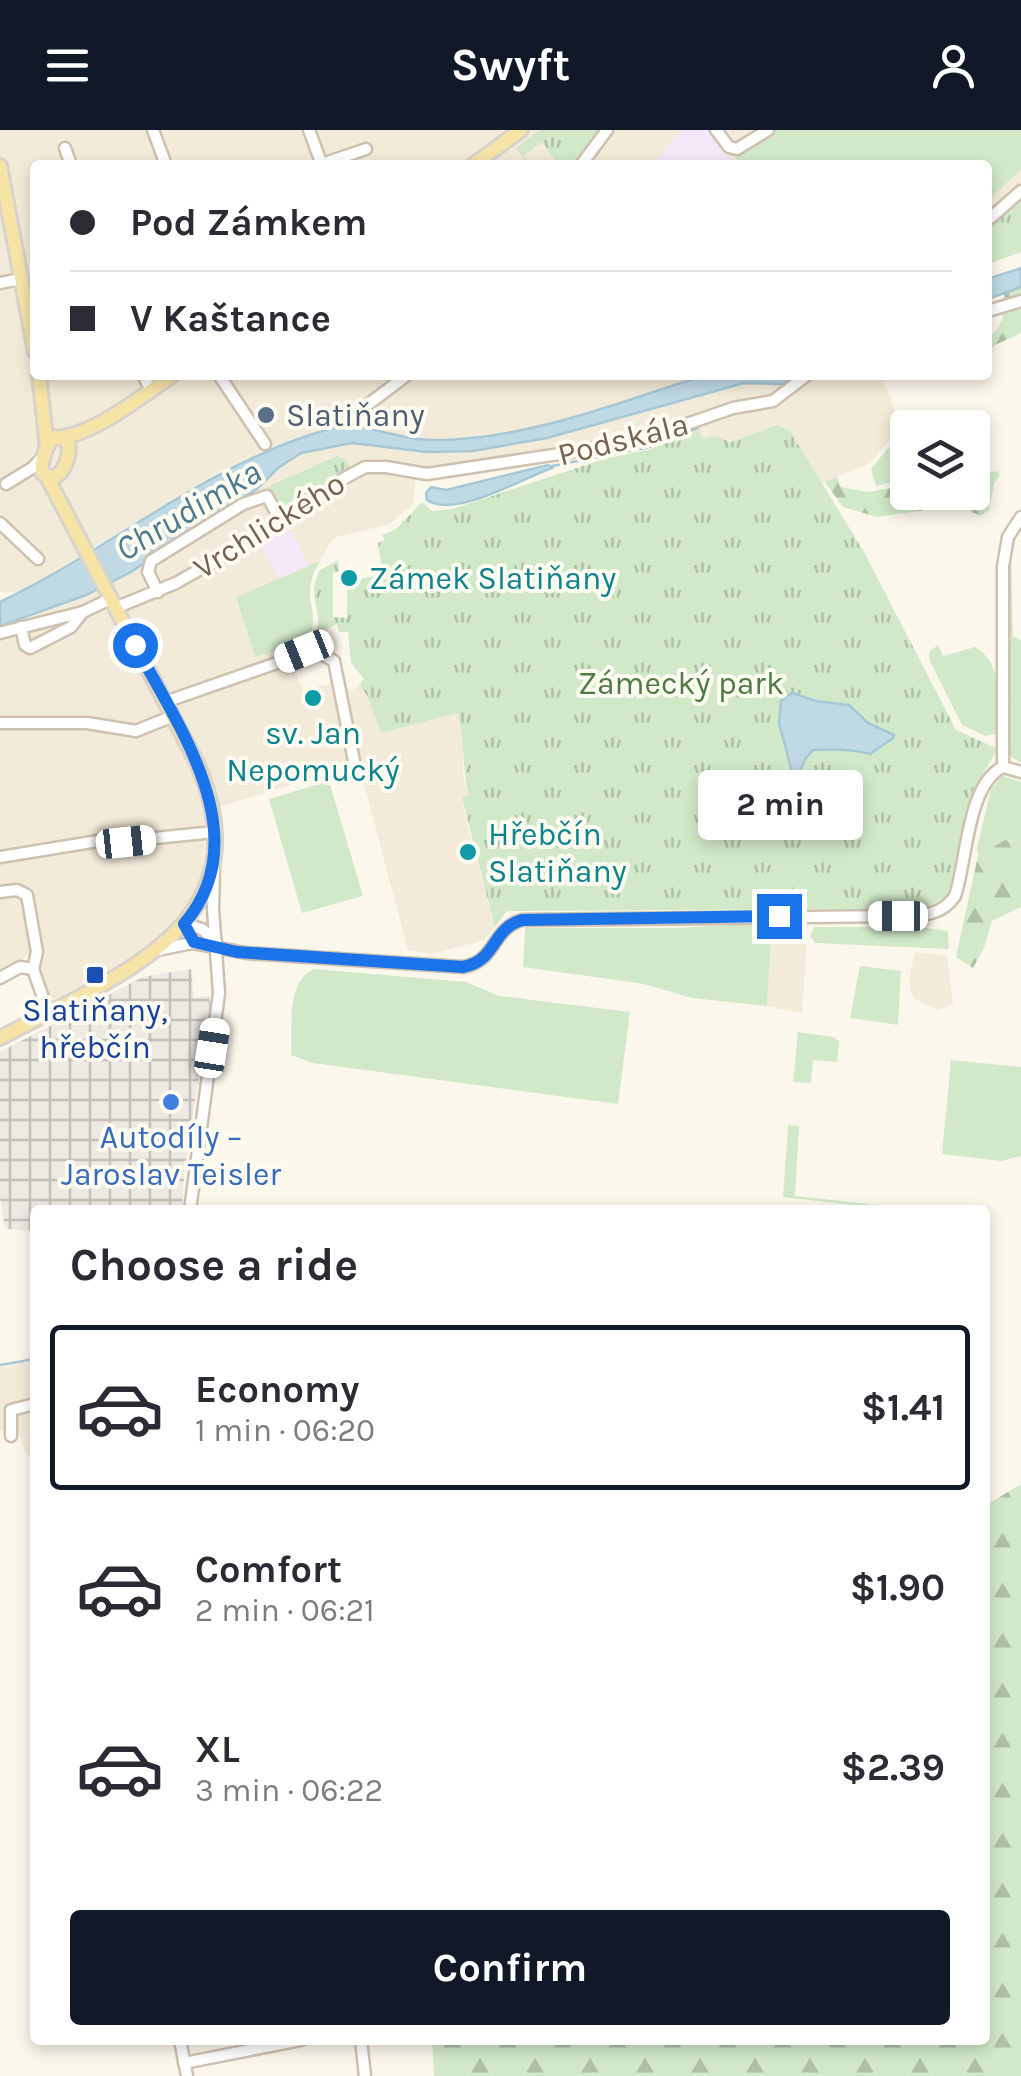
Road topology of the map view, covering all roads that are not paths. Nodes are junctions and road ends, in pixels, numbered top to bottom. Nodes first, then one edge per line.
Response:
1 (153, 130) edge
2 (309, 130) edge
3 (607, 130) edge
4 (716, 130) edge
5 (768, 130) edge
6 (515, 132) edge
7 (65, 148) dead end
8 (366, 149) dead end
9 (69, 160) edge
10 (164, 160) edge
11 (319, 160) edge
12 (335, 160) edge
13 (479, 160) edge
14 (585, 160) edge
15 (0, 166) edge
16 (1021, 191) edge
17 (992, 216) edge
18 (30, 271) edge
19 (21, 276) junction
20 (0, 283) edge
21 (1021, 301) edge
22 (992, 310) edge
23 (30, 325) edge
24 (40, 380) edge
25 (41, 380) edge
26 (146, 380) edge
27 (166, 380) edge
28 (222, 380) edge
29 (401, 380) edge
30 (801, 380) edge
31 (151, 390) junction
32 (366, 406) dead end
33 (111, 416) junction
34 (62, 437) junction
35 (265, 444) dead end
36 (45, 452) junction
37 (67, 456) junction
38 (62, 472) junction
39 (427, 474) joint
40 (46, 477) junction
41 (3, 485) edge
42 (1021, 517) edge
43 (0, 522) edge
44 (282, 522) junction
45 (74, 525) junction
46 (38, 559) dead end
47 (158, 592) junction
48 (111, 601) junction
49 (83, 612) junction
50 (21, 627) junction
51 (0, 633) edge
52 (165, 702) junction
53 (173, 716) junction
54 (0, 723) edge
55 (1004, 767) junction
56 (356, 771) dead end
57 (1021, 772) edge
58 (215, 838) junction
59 (0, 856) edge
60 (0, 892) edge
61 (184, 924) junction
62 (199, 944) junction
63 (217, 946) junction
64 (149, 956) junction
65 (33, 969) junction
66 (0, 978) edge
67 (48, 1012) junction
68 (0, 1038) edge
69 (191, 1205) edge
70 (30, 1405) edge
71 (11, 1436) dead end
72 (181, 2045) edge
73 (252, 2045) edge
74 (362, 2045) edge
75 (184, 2063) junction
76 (187, 2076) edge
77 (365, 2076) edge

1 - 10 street
2 - 11 street
3 - 14 street
4 - 5 street
6 - 13 main road
7 - 9 street
8 - 12 street
15 - 19 main road
16 - 17 street
18 - 19 street
19 - 20 street
19 - 23 main road
21 - 22 street
24 - 36 main road
25 - 34 main road
26 - 31 street
27 - 31 main road
28 - 35 street
29 - 32 street
30 - 39 street, Podskála
31 - 33 main road
33 - 34 main road
33 - 37 main road
34 - 36 main road
34 - 37 main road
36 - 40 main road
36 - 41 street
37 - 38 main road
38 - 40 main road
38 - 45 main road
39 - 44 street, Vrchlického
40 - 41 street
40 - 45 main road
42 - 55 street
43 - 46 street
44 - 47 street, Vrchlického
44 - 47 street
45 - 48 main road
47 - 48 street, Vrchlického
48 - 49 street, Vrchlického
48 - 52 main road
49 - 50 street
49 - 50 street
50 - 51 street
52 - 53 main road
52 - 56 street
53 - 54 street
53 - 58 main road
55 - 57 street
55 - 63 street
58 - 59 street
58 - 61 main road
58 - 63 street
60 - 65 street
61 - 62 street
61 - 63 street
61 - 64 main road
62 - 63 street
62 - 64 street
63 - 69 street
64 - 67 main road
65 - 66 street
65 - 67 street
67 - 68 main road
70 - 71 street
72 - 75 street
73 - 75 street
74 - 77 street
75 - 76 street

